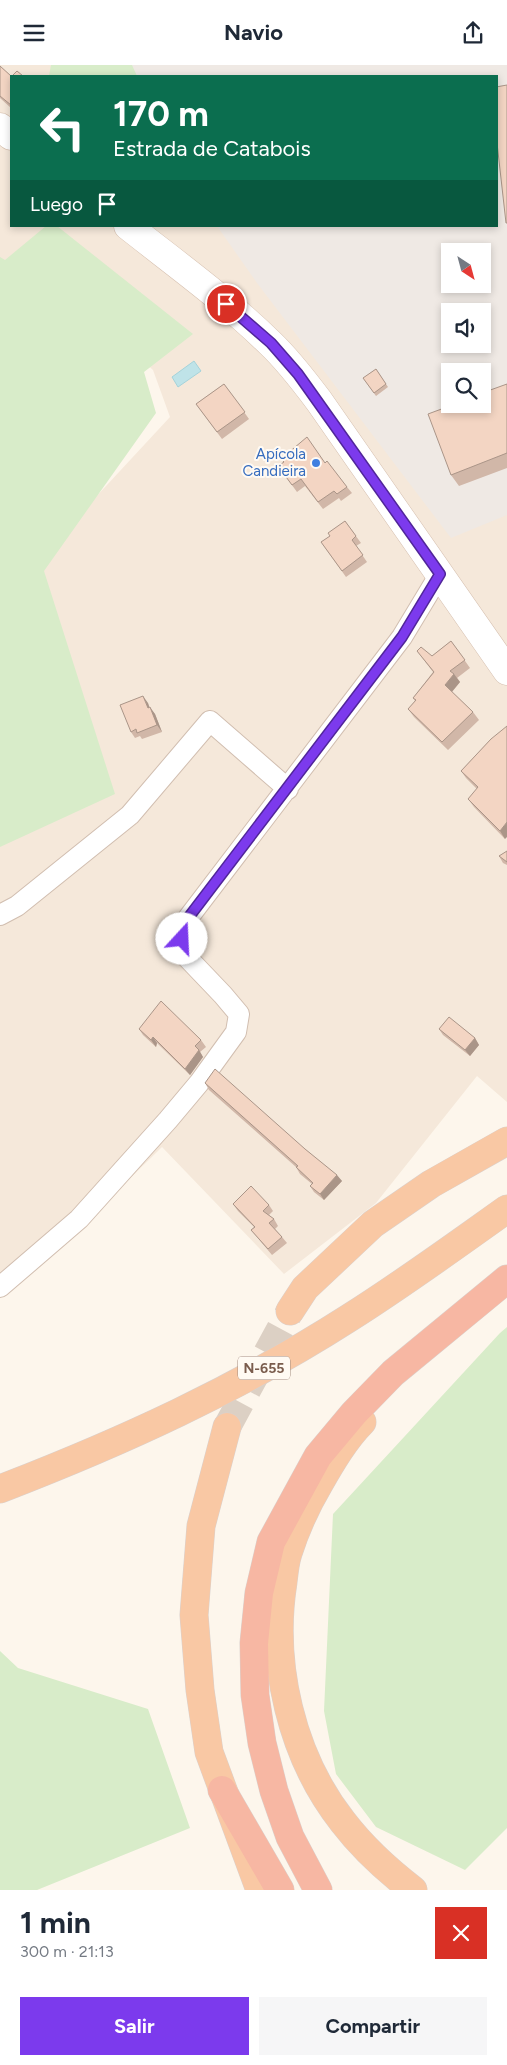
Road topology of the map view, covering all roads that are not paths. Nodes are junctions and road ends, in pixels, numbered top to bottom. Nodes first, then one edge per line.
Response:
1 (0, 127) edge
2 (10, 135) edge
3 (129, 227) edge
4 (440, 574) junction
5 (507, 671) edge
6 (288, 789) junction
7 (0, 915) edge
8 (507, 1141) edge
9 (507, 1209) edge
10 (507, 1280) edge
11 (0, 1287) edge
12 (290, 1311) tunnel mouth
13 (227, 1427) tunnel mouth
14 (0, 1489) edge
15 (222, 1790) junction
16 (260, 1890) edge
17 (280, 1890) edge
18 (318, 1890) edge
19 (413, 1890) edge

1 - 2 main road
3 - 4 main road
4 - 5 main road
4 - 6 street
6 - 7 street
6 - 11 street
8 - 12 highway
9 - 14 highway, N-655
10 - 18 highway
10 - 19 highway
13 - 15 highway
15 - 16 highway
15 - 17 highway

